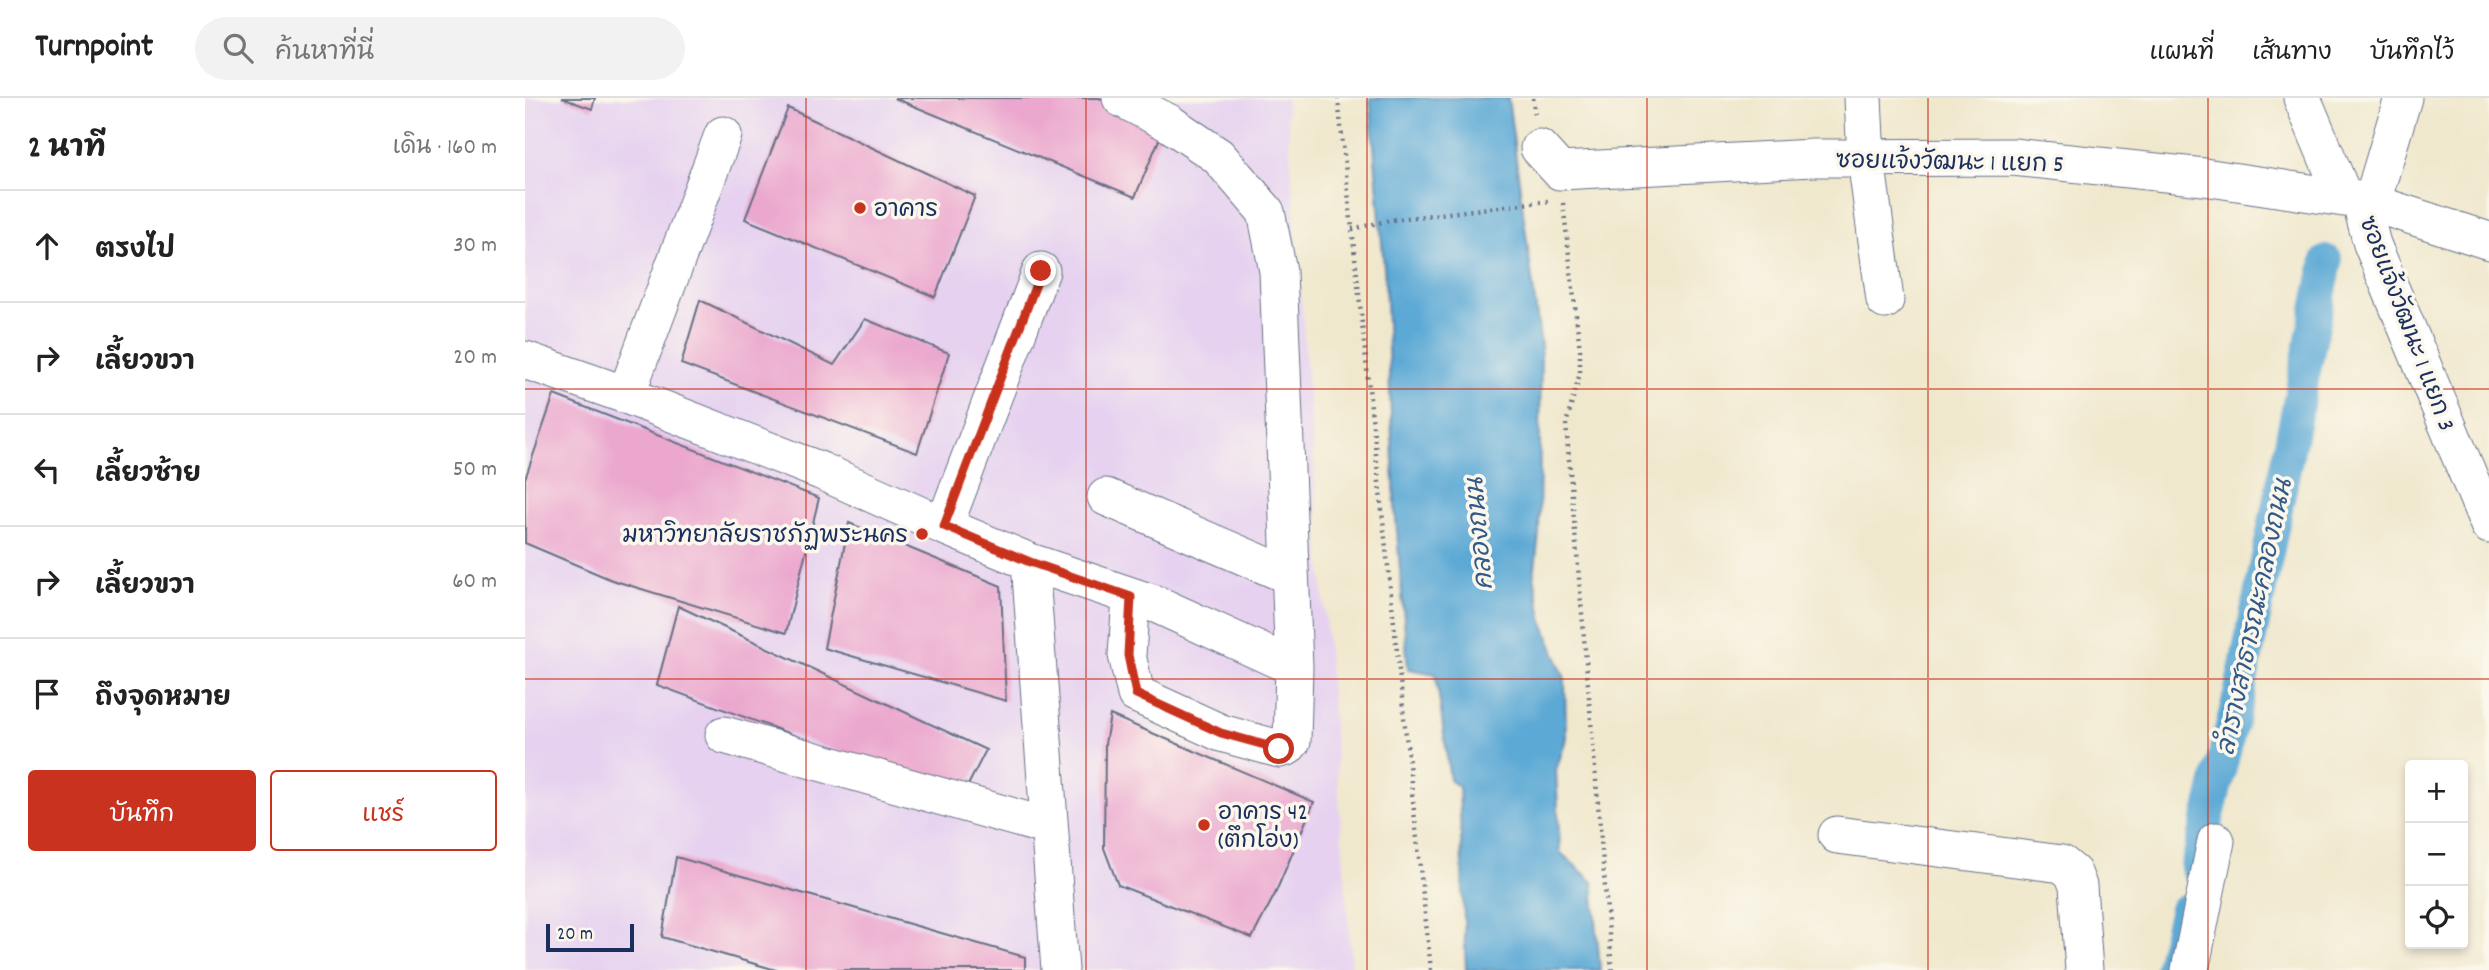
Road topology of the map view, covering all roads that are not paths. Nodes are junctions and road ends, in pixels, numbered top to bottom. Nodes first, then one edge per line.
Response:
1 (1121, 98) edge
2 (1863, 98) edge
3 (2302, 98) edge
4 (2403, 98) edge
5 (723, 135) dead end
6 (1550, 159) road end
7 (1866, 159) junction
8 (2359, 199) junction
9 (2489, 241) edge
10 (1041, 271) dead end
11 (1885, 300) dead end
12 (525, 360) edge
13 (626, 395) junction
14 (1106, 497) dead end
15 (2489, 525) edge
16 (944, 526) junction
17 (1030, 562) junction
18 (1290, 576) junction
19 (1131, 597) junction
20 (1294, 667) junction
21 (724, 735) dead end
22 (1049, 827) junction
23 (1837, 835) dead end
24 (2216, 841) dead end
25 (1060, 970) edge
26 (2084, 970) edge
27 (2190, 970) edge

1 - 18 street
2 - 7 street
3 - 8 street, ซอยแจ้งวัฒนะ 1 แยก 3
4 - 8 street
5 - 13 street
6 - 7 street, ซอยแจ้งวัฒนะ 1 แยก 5
7 - 8 street, ซอยแจ้งวัฒนะ 1 แยก 5
7 - 11 street
8 - 9 street, ซอยแจ้งวัฒนะ 1 แยก 5
8 - 15 street, ซอยแจ้งวัฒนะ 1 แยก 3
10 - 16 street
12 - 13 street
13 - 16 street
14 - 18 street
16 - 17 street
17 - 19 street
17 - 22 street
18 - 20 street
19 - 20 street
19 - 20 street
21 - 22 street
22 - 25 street
23 - 26 street
24 - 27 street

